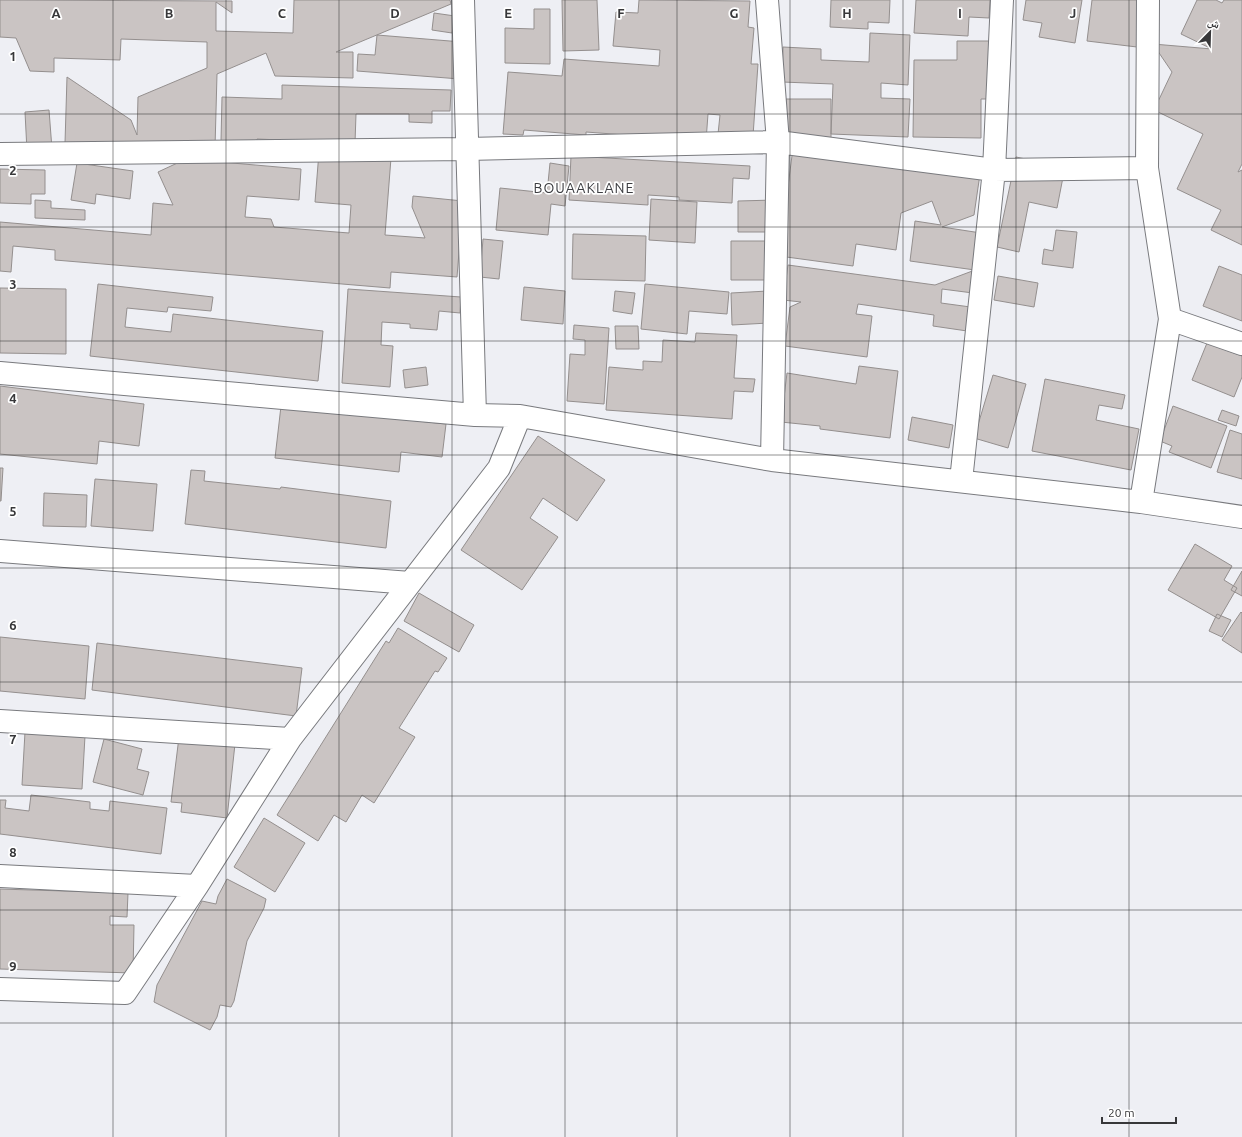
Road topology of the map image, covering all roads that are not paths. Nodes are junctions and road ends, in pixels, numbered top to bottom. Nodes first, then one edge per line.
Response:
1 (463, 0) edge
2 (767, 0) edge
3 (1002, 0) edge
4 (1148, 0) edge
5 (778, 142) junction
6 (467, 149) junction
7 (0, 154) edge
8 (1147, 168) junction
9 (994, 170) junction
10 (1170, 318) junction
11 (1242, 344) edge
12 (0, 374) edge
13 (475, 415) junction
14 (520, 416) junction
15 (772, 460) junction
16 (961, 481) junction
17 (1141, 502) junction
18 (1242, 516) edge
19 (0, 551) edge
20 (410, 584) junction
21 (0, 720) edge
22 (290, 739) junction
23 (0, 876) edge
24 (197, 886) junction
25 (0, 988) edge

1 - 6 street
2 - 5 street
3 - 9 street
4 - 8 street
5 - 6 street
5 - 9 street
5 - 15 street
6 - 7 street
6 - 13 street
8 - 9 street
8 - 10 street
9 - 16 street
10 - 11 street
10 - 17 street
12 - 13 street
13 - 14 street
14 - 15 street
14 - 20 street
15 - 16 street
16 - 17 street
17 - 18 street
19 - 20 street
20 - 22 street
21 - 22 street
22 - 24 street
23 - 24 street
24 - 25 street

